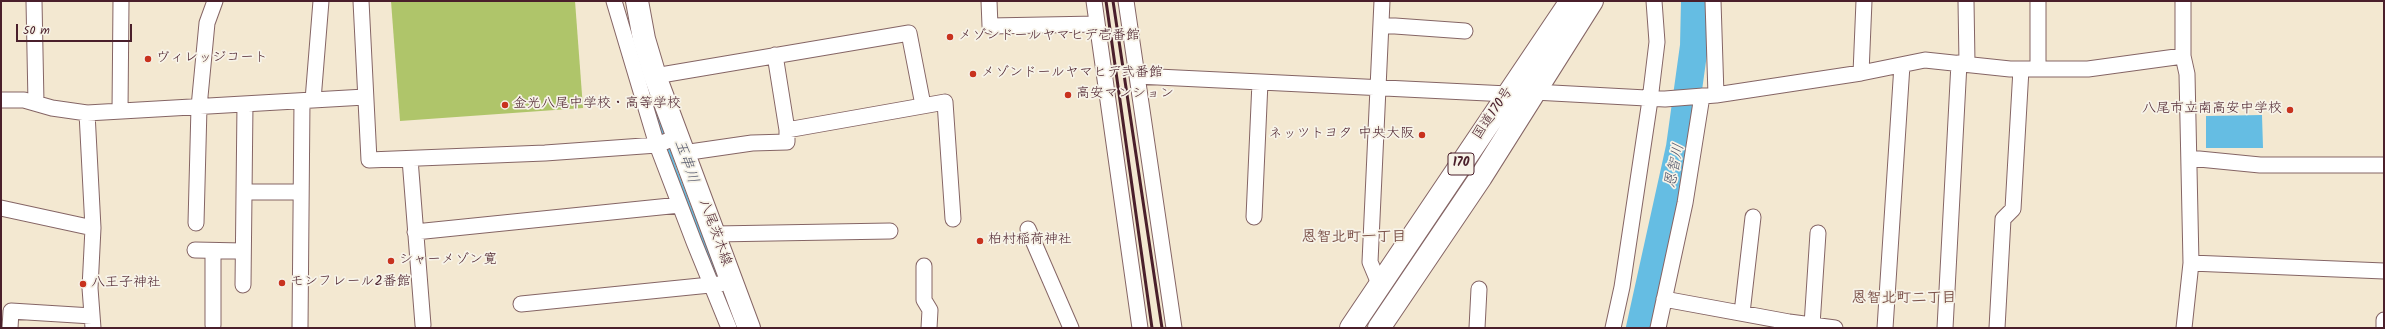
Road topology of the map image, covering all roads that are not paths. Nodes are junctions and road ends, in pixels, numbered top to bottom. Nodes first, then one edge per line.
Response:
1 (34, 1) edge
2 (215, 1) edge
3 (321, 1) edge
4 (361, 1) edge
5 (614, 1) edge
6 (637, 1) edge
7 (989, 1) edge
8 (1094, 1) edge
9 (1126, 1) edge
10 (1382, 1) edge
11 (1571, 1) edge
12 (1592, 1) edge
13 (1654, 1) edge
14 (1713, 1) edge
15 (1864, 1) edge
16 (1966, 1) edge
17 (2038, 1) edge
18 (2183, 1) edge
19 (117, 2) edge
20 (1097, 24) junction
21 (1381, 25) junction
22 (1465, 31) dead end
23 (775, 55) junction
24 (2183, 56) junction
25 (1963, 63) junction
26 (1902, 65) junction
27 (2021, 69) junction
28 (2038, 69) junction
29 (1861, 73) junction
30 (655, 76) junction
31 (1137, 76) junction
32 (1260, 82) junction
33 (1378, 87) junction
34 (1534, 92) junction
35 (1508, 94) junction
36 (1705, 96) junction
37 (365, 97) junction
38 (1, 100) edge
39 (307, 100) junction
40 (1650, 100) junction
41 (36, 103) junction
42 (245, 104) junction
43 (923, 105) junction
44 (198, 107) junction
45 (120, 111) junction
46 (87, 113) junction
47 (787, 130) junction
48 (670, 143) junction
49 (2189, 158) junction
50 (410, 159) junction
51 (2384, 165) edge
52 (244, 192) junction
53 (301, 192) junction
54 (680, 205) junction
55 (1, 208) edge
56 (1254, 217) dead end
57 (1753, 217) dead end
58 (953, 219) dead end
59 (196, 224) dead end
60 (93, 228) junction
61 (1028, 229) dead end
62 (890, 231) dead end
63 (415, 232) junction
64 (1818, 233) dead end
65 (715, 234) junction
66 (195, 250) dead end
67 (213, 251) junction
68 (243, 251) junction
69 (2191, 263) junction
70 (924, 266) dead end
71 (2384, 271) edge
72 (721, 284) junction
73 (243, 285) dead end
74 (1380, 286) junction
75 (1479, 289) dead end
76 (1664, 299) junction
77 (521, 304) dead end
78 (1742, 313) junction
79 (2384, 320) edge
80 (93, 322) edge
81 (213, 325) dead end
82 (423, 325) dead end
83 (1812, 325) junction
84 (10, 328) edge
85 (300, 328) edge
86 (729, 328) edge
87 (749, 328) edge
88 (929, 328) edge
89 (1071, 328) edge
90 (1140, 328) edge
91 (1174, 328) edge
92 (1351, 328) edge
93 (1379, 328) edge
94 (1477, 328) edge
95 (1613, 328) edge
96 (1658, 328) edge
97 (1835, 328) edge
98 (1885, 328) edge
99 (1945, 328) edge
100 (1997, 328) edge
101 (2184, 328) edge
102 (2384, 328) edge

1 - 41 street
2 - 44 street
3 - 39 street
4 - 37 street
5 - 48 street
6 - 30 main road, 八尾茨木線
7 - 20 street
8 - 20 street
9 - 31 street
10 - 21 street
11 - 35 main road, 国道170号 / 170
12 - 34 main road, 国道170号 / 170
13 - 40 street
14 - 36 street
15 - 29 street
16 - 25 street
17 - 28 street
18 - 24 street
19 - 45 street
20 - 90 street
21 - 22 street
21 - 33 street
23 - 30 street
23 - 43 street
23 - 47 street
24 - 28 street
24 - 49 street
25 - 26 street
25 - 27 street
25 - 99 street
26 - 29 street
26 - 98 street
27 - 28 street
27 - 100 street
29 - 36 street
30 - 48 main road, 八尾茨木線
31 - 32 street
31 - 91 street
32 - 33 street
32 - 56 street
33 - 35 street
33 - 74 street
34 - 40 street
34 - 93 main road, 国道170号 / 170
35 - 74 main road, 国道170号 / 170
36 - 40 street
36 - 76 street
37 - 39 street
37 - 50 street
38 - 41 street
39 - 42 street
39 - 53 street
40 - 95 street
41 - 46 street
42 - 44 street
42 - 52 street
43 - 47 street
43 - 58 street
44 - 45 street
44 - 59 street
45 - 46 street
46 - 60 street
47 - 48 street
48 - 50 street
48 - 54 street
48 - 65 main road, 八尾茨木線
49 - 51 street
49 - 69 street
50 - 63 street
52 - 53 street
52 - 68 street
53 - 85 street
54 - 63 street
54 - 72 street
55 - 60 street
57 - 78 street
60 - 80 street
61 - 89 street
62 - 65 street
63 - 82 street
64 - 83 street
65 - 72 main road, 八尾茨木線
66 - 67 street
67 - 68 street
67 - 81 street
68 - 73 street
69 - 71 street
69 - 101 street
70 - 88 street
72 - 77 street
72 - 86 street
72 - 87 main road, 八尾茨木線
74 - 92 main road, 国道170号 / 170
75 - 94 street
76 - 78 street
76 - 96 street
78 - 83 street
79 - 102 street
80 - 84 street
83 - 97 street

